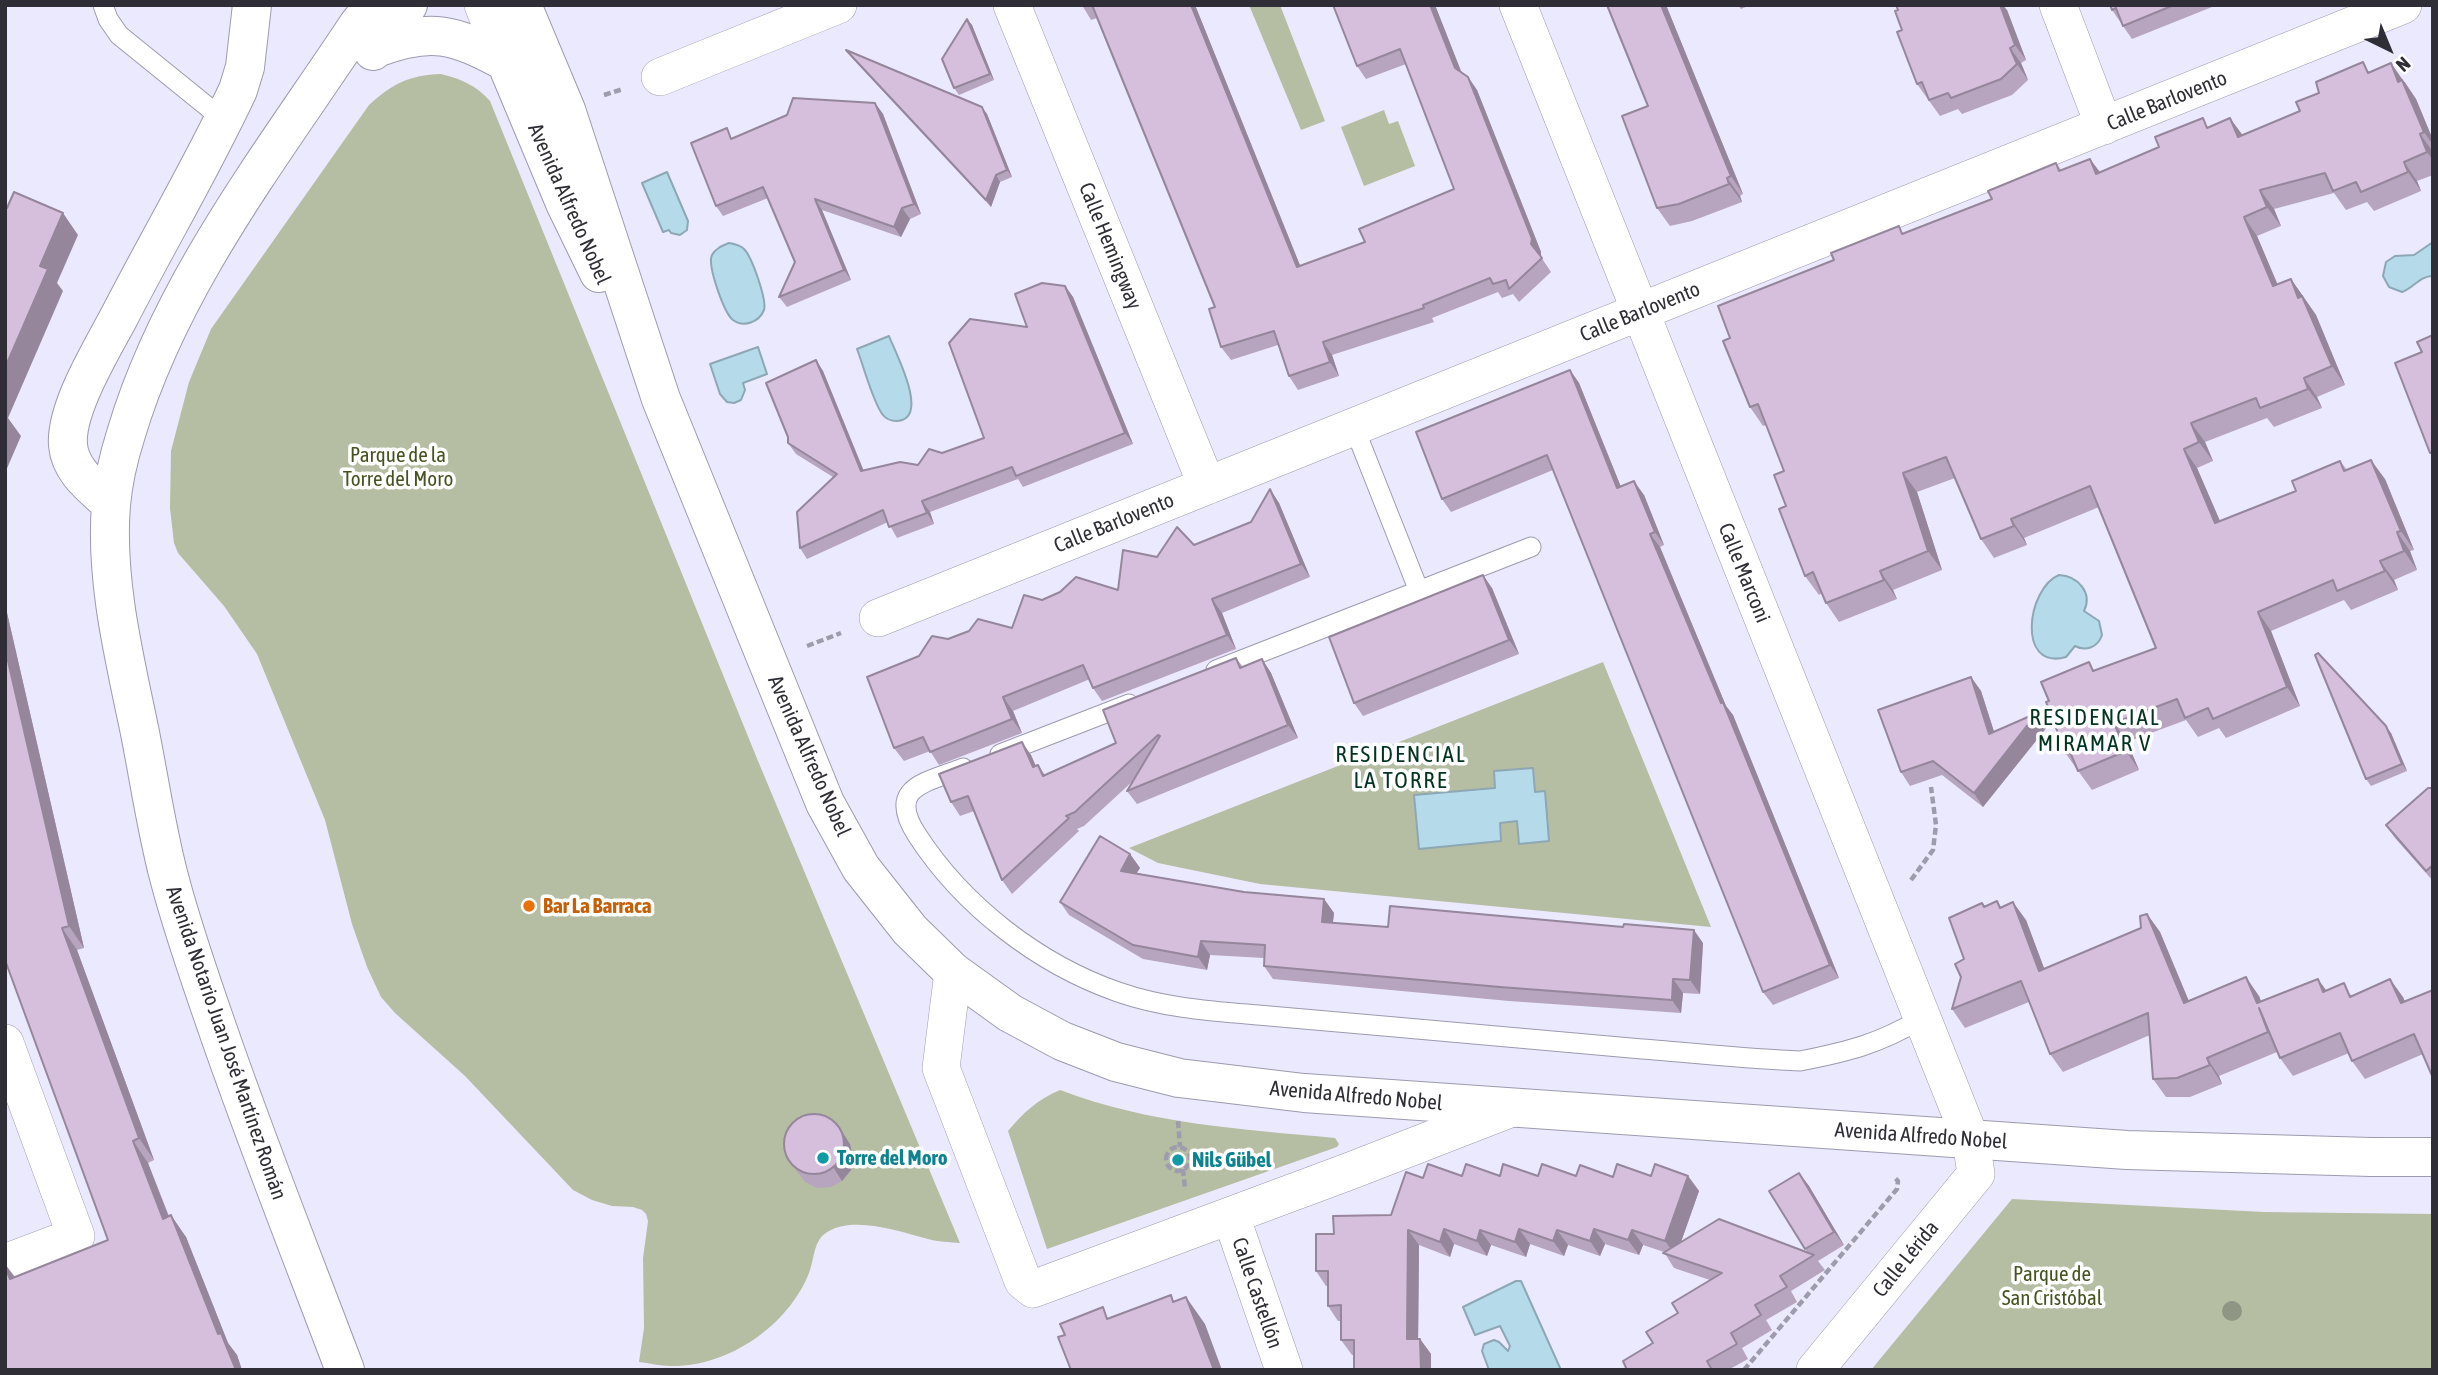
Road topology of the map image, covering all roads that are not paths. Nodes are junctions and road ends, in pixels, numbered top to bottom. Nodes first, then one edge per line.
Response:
1 (103, 5) edge
2 (252, 5) edge
3 (408, 5) edge
4 (483, 5) edge
5 (522, 5) edge
6 (838, 5) edge
7 (1012, 5) edge
8 (1518, 5) edge
9 (2058, 5) edge
10 (2403, 5) edge
11 (368, 21) edge
12 (506, 62) junction
13 (660, 77) dead end
14 (224, 120) junction
15 (2104, 126) junction
16 (1640, 312) junction
17 (662, 399) junction
18 (1354, 427) junction
19 (1208, 486) junction
20 (111, 504) junction
21 (1531, 547) dead end
22 (1419, 591) junction
23 (878, 618) dead end
24 (1201, 676) edge
25 (1150, 696) edge
26 (953, 972) junction
27 (1923, 1018) junction
28 (5, 1043) edge
29 (1512, 1108) junction
30 (1971, 1140) junction
31 (2433, 1157) edge
32 (1231, 1216) junction
33 (5, 1263) edge
34 (345, 1370) edge
35 (1284, 1370) edge
36 (1815, 1370) edge

1 - 14 lane
2 - 14 street
3 - 11 street, Avenida Notario Juan José Martínez Román
4 - 12 street, Avenida Alfredo Nobel
5 - 17 street, Avenida Alfredo Nobel
6 - 13 street
7 - 19 street, Calle Hemingway
8 - 16 street, Calle Marconi
9 - 15 street
10 - 15 street, Calle Barlovento
11 - 12 street
11 - 20 street, Avenida Notario Juan José Martínez Román
12 - 17 street, Avenida Alfredo Nobel
14 - 20 street
15 - 16 street, Calle Barlovento
16 - 18 street, Calle Barlovento
16 - 27 street, Calle Marconi
17 - 26 street, Avenida Alfredo Nobel
18 - 19 street, Calle Barlovento
18 - 22 lane
19 - 23 street, Calle Barlovento
20 - 34 street, Avenida Notario Juan José Martínez Román
21 - 22 lane
22 - 24 lane
25 - 27 lane
26 - 29 street, Avenida Alfredo Nobel
26 - 32 street
27 - 30 street, Calle Marconi
28 - 33 street
29 - 30 street, Avenida Alfredo Nobel
29 - 32 street
30 - 31 street, Avenida Alfredo Nobel
30 - 36 street, Calle Lérida
32 - 35 street, Calle Castellón

